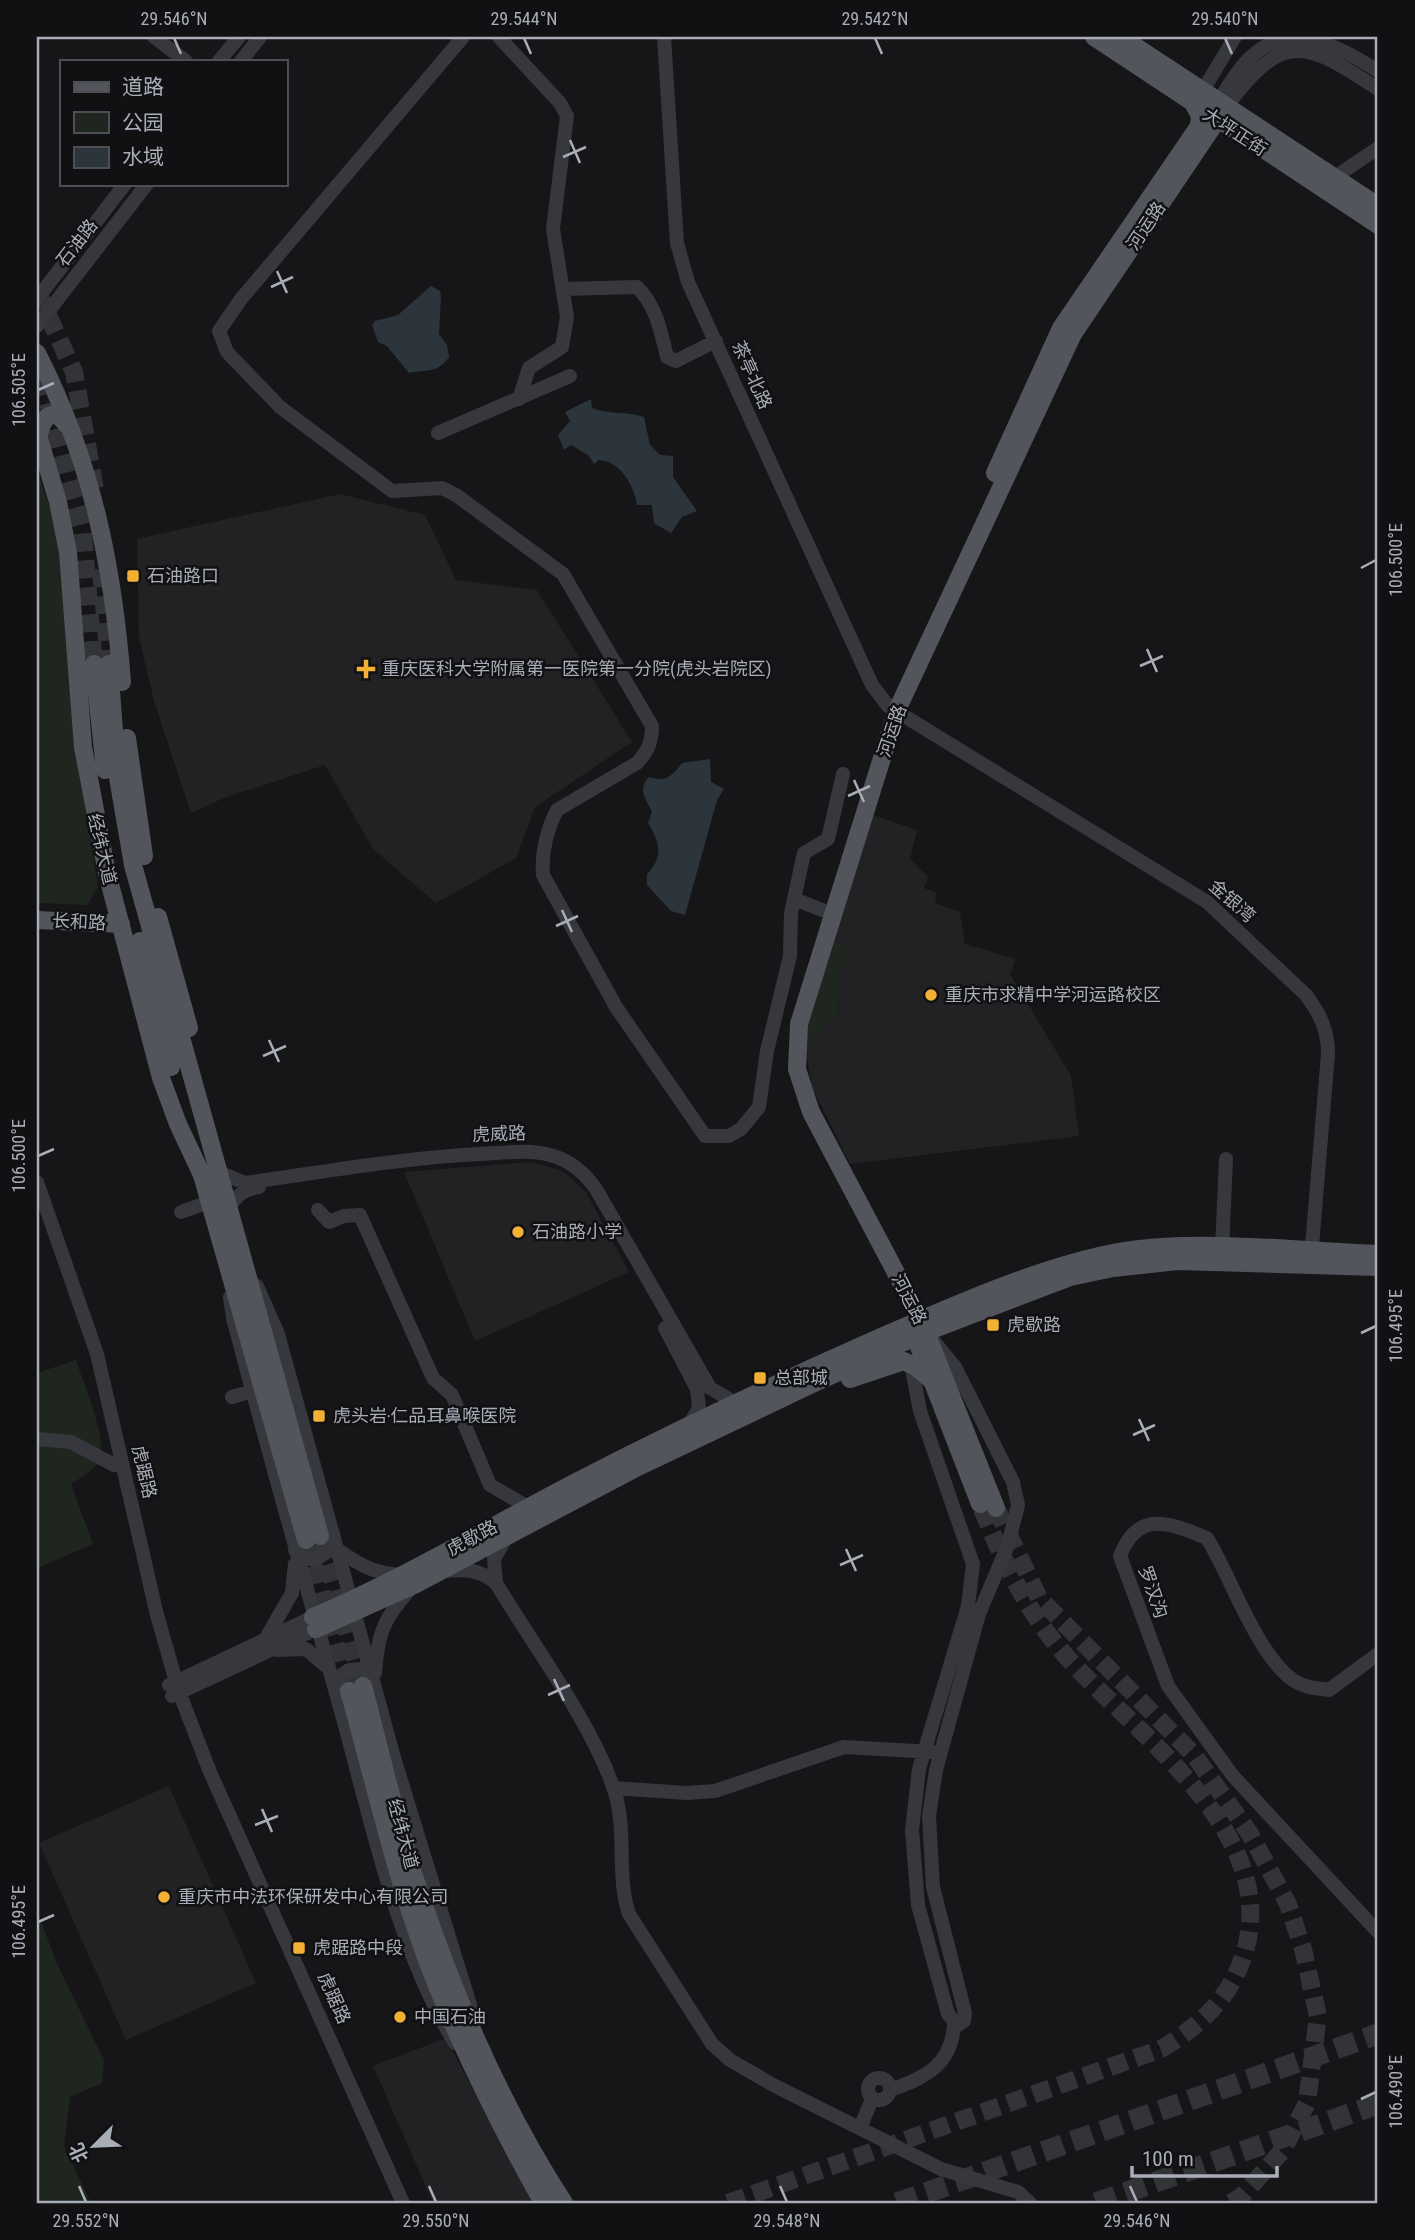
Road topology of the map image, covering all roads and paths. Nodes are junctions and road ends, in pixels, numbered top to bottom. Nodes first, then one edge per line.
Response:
1 (153, 37) edge
2 (239, 37) edge
3 (260, 37) edge
4 (463, 37) edge
5 (499, 37) edge
6 (664, 37) edge
7 (1094, 37) edge
8 (1121, 37) edge
9 (1235, 37) edge
10 (1301, 37) edge
11 (185, 60) edge
12 (220, 60) edge
13 (243, 60) edge
14 (1242, 66) junction
15 (1378, 71) edge
16 (1378, 89) edge
17 (1198, 98) junction
18 (1221, 110) junction
19 (1242, 136) junction
20 (1378, 148) edge
21 (1195, 154) junction
22 (1335, 177) junction
23 (123, 186) edge
24 (145, 186) edge
25 (1378, 206) edge
26 (1378, 225) edge
27 (563, 289) junction
28 (37, 299) edge
29 (37, 326) edge
30 (716, 341) junction
31 (37, 353) edge
32 (570, 376) dead end
33 (519, 399) junction
34 (67, 425) junction
35 (438, 433) dead end
36 (37, 435) edge
37 (893, 708) junction
38 (843, 774) dead end
39 (793, 899) junction
40 (37, 910) edge
41 (822, 910) junction
42 (119, 918) junction
43 (37, 920) edge
44 (209, 1131) junction
45 (1226, 1158) dead end
46 (221, 1173) junction
47 (202, 1175) junction
48 (37, 1182) edge
49 (209, 1202) junction
50 (37, 1205) edge
51 (230, 1206) junction
52 (318, 1210) dead end
53 (181, 1212) dead end
54 (1222, 1249) junction
55 (225, 1254) junction
56 (1378, 1254) edge
57 (1311, 1258) junction
58 (1378, 1267) edge
59 (918, 1328) junction
60 (911, 1364) junction
61 (932, 1381) junction
62 (808, 1386) junction
63 (252, 1391) junction
64 (232, 1397) dead end
65 (734, 1402) junction
66 (690, 1423) junction
67 (37, 1439) edge
68 (114, 1465) junction
69 (528, 1507) junction
70 (511, 1532) junction
71 (313, 1539) junction
72 (970, 1549) junction
73 (338, 1550) junction
74 (997, 1570) junction
75 (436, 1572) junction
76 (410, 1579) junction
77 (496, 1583) junction
78 (354, 1607) junction
79 (315, 1623) junction
80 (265, 1639) junction
81 (258, 1654) junction
82 (1378, 1654) edge
83 (328, 1669) junction
84 (173, 1689) junction
85 (356, 1689) junction
86 (924, 1751) junction
87 (941, 1753) junction
88 (613, 1788) junction
89 (1378, 1932) edge
90 (954, 2024) junction
91 (860, 2128) junction
92 (404, 2203) edge
93 (543, 2203) edge
94 (564, 2203) edge
95 (1030, 2203) edge

1 - 11 street
2 - 12 street
3 - 13 street
4 - 39 street
5 - 27 street
6 - 30 street, 茶亭北路
7 - 17 main road, 大坪正街
8 - 17 main road, 大坪正街
9 - 17 street
10 - 14 street
10 - 15 street
14 - 17 street
14 - 18 street
16 - 18 street
17 - 18 main road, 大坪正街
17 - 37 main road, 河运路
18 - 19 main road, 大坪正街
18 - 21 main road, 河运路
18 - 22 main road, 大坪正街
19 - 21 main road
19 - 26 main road, 大坪正街
20 - 22 street
21 - 37 main road, 河运路
22 - 25 main road, 大坪正街
23 - 28 street, 石油路
24 - 29 street, 石油路
27 - 30 street
27 - 33 street
30 - 37 street, 茶亭北路
31 - 34 main road
32 - 33 street
33 - 35 street
34 - 36 main road
34 - 44 main road
36 - 42 main road, 经纬大道
37 - 41 main road, 河运路
37 - 57 street, 金银湾
37 - 59 main road, 河运路
38 - 39 street
39 - 41 street
40 - 42 main road, 长和路
41 - 59 main road, 河运路
42 - 43 main road, 长和路
42 - 47 main road, 经纬大道
44 - 46 main road
44 - 47 main road
45 - 54 street
46 - 51 main road
46 - 65 street, 虎威路
47 - 49 main road, 经纬大道
48 - 84 street, 虎踞路
49 - 53 street
49 - 55 main road, 经纬大道
50 - 68 street, 虎踞路
51 - 66 street, 虎威路
51 - 71 main road
52 - 69 street
54 - 57 main road, 虎歇路
54 - 59 main road, 虎歇路
55 - 63 street
55 - 71 main road, 经纬大道
56 - 57 main road, 虎歇路
57 - 58 main road, 虎歇路
57 - 59 main road, 虎歇路
59 - 61 main road, 河运路
59 - 61 main road, 河运路
59 - 62 main road, 虎歇路
59 - 65 main road, 虎歇路
59 - 74 street
60 - 61 main road
60 - 62 main road
60 - 72 street
62 - 70 main road, 虎歇路
63 - 64 street
63 - 71 street
65 - 66 main road, 虎歇路
66 - 69 main road, 虎歇路
67 - 68 street
68 - 84 street, 虎踞路
69 - 76 main road, 虎歇路
70 - 75 main road, 虎歇路
70 - 77 street
71 - 73 street
71 - 79 street
71 - 80 street
72 - 74 street
72 - 86 street
73 - 76 street
73 - 78 street
74 - 87 street
75 - 76 main road, 虎歇路
75 - 77 street
76 - 78 main road, 虎歇路
76 - 85 street
77 - 88 street
78 - 79 main road, 虎歇路
78 - 85 street
79 - 80 street, 虎歇路
79 - 81 street, 虎歇路
79 - 83 street
80 - 84 street, 虎歇路
81 - 83 street
81 - 84 street, 虎歇路
82 - 89 street, 罗汉沟
83 - 85 street
84 - 92 street, 虎踞路
85 - 93 main road, 经纬大道
85 - 94 main road, 经纬大道
86 - 87 street
86 - 88 street
86 - 90 street
87 - 90 street
88 - 91 street
90 - 91 street
91 - 95 street

